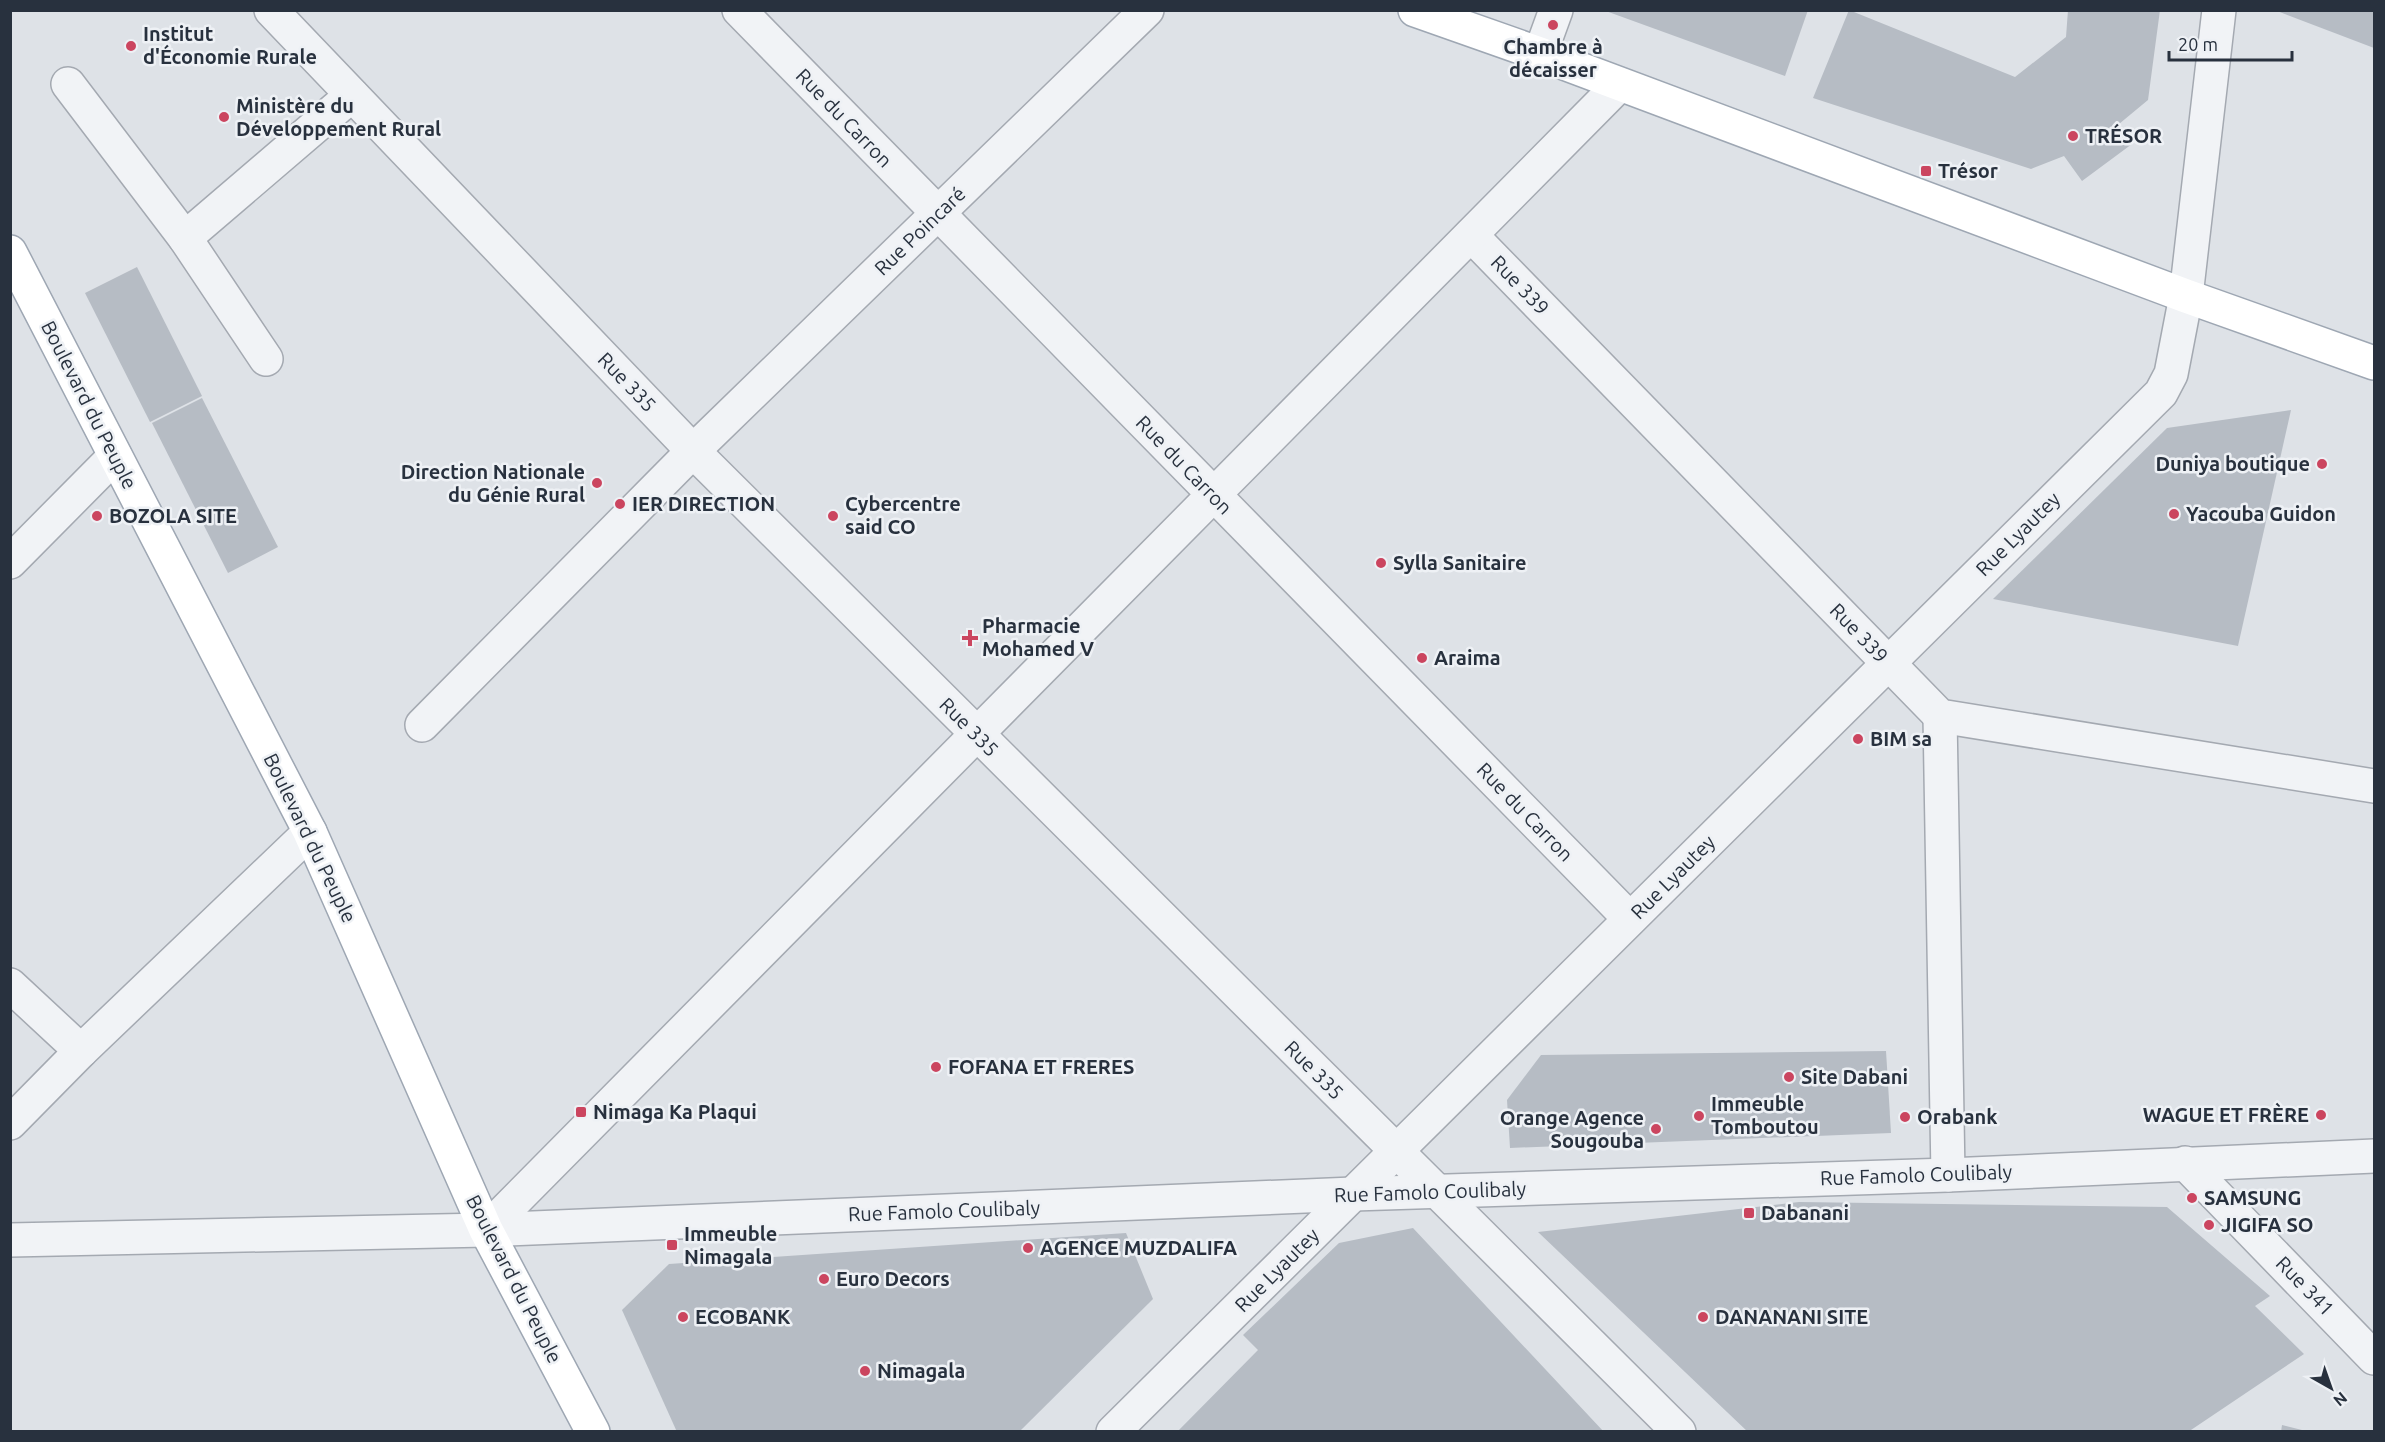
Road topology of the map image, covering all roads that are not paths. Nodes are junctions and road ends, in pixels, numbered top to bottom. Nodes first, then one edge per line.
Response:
1 (271, 10) edge
2 (739, 10) edge
3 (1147, 10) edge
4 (1415, 10) edge
5 (1556, 10) edge
6 (2219, 10) edge
7 (1540, 54) junction
8 (68, 84) dead end
9 (1619, 85) junction
10 (352, 94) junction
11 (938, 214) junction
12 (1471, 235) junction
13 (184, 238) junction
14 (10, 252) edge
15 (2186, 296) junction
16 (266, 359) dead end
17 (2374, 363) edge
18 (693, 451) junction
19 (114, 456) junction
20 (1214, 495) junction
21 (10, 562) edge
22 (1889, 663) junction
23 (1940, 717) junction
24 (422, 725) dead end
25 (977, 734) junction
26 (2374, 786) edge
27 (310, 832) junction
28 (1630, 919) junction
29 (10, 985) edge
30 (81, 1052) junction
31 (10, 1123) edge
32 (1396, 1151) junction
33 (2374, 1156) edge
34 (2185, 1163) junction
35 (1948, 1175) junction
36 (1437, 1192) junction
37 (1353, 1194) junction
38 (486, 1230) junction
39 (10, 1240) edge
40 (2374, 1358) edge
41 (592, 1431) edge
42 (1113, 1431) edge
43 (1679, 1431) edge

1 - 10 street, Rue 335
2 - 11 street, Rue du Carron
3 - 11 street, Rue Poincaré
4 - 7 main road
5 - 7 street
6 - 15 street, Rue Lyautey
7 - 9 main road
8 - 13 street
9 - 12 street
9 - 15 main road
10 - 13 street
10 - 18 street, Rue 335
11 - 18 street, Rue Poincaré
11 - 20 street, Rue du Carron
12 - 20 street
12 - 22 street, Rue 339
13 - 16 street
14 - 19 main road, Boulevard du Peuple
15 - 17 main road
15 - 22 street, Rue Lyautey
18 - 24 street, Rue Poincaré
18 - 25 street, Rue 335
19 - 21 street
19 - 27 main road, Boulevard du Peuple
20 - 25 street
20 - 28 street, Rue du Carron
22 - 23 street, Rue 339
22 - 28 street, Rue Lyautey
23 - 26 street
23 - 35 street
25 - 32 street, Rue 335
25 - 38 street
27 - 30 street
27 - 38 main road, Boulevard du Peuple
28 - 32 street, Rue Lyautey
29 - 30 street
30 - 31 street
32 - 36 street, Rue 335
32 - 37 street, Rue Lyautey
33 - 34 street, Rue Famolo Coulibaly
34 - 35 street, Rue Famolo Coulibaly
34 - 40 street, Rue 341
35 - 36 street, Rue Famolo Coulibaly
36 - 37 street, Rue Famolo Coulibaly
36 - 43 street, Rue 335
37 - 38 street, Rue Famolo Coulibaly
37 - 42 street, Rue Lyautey
38 - 39 street, Rue Famolo Coulibaly
38 - 41 main road, Boulevard du Peuple

